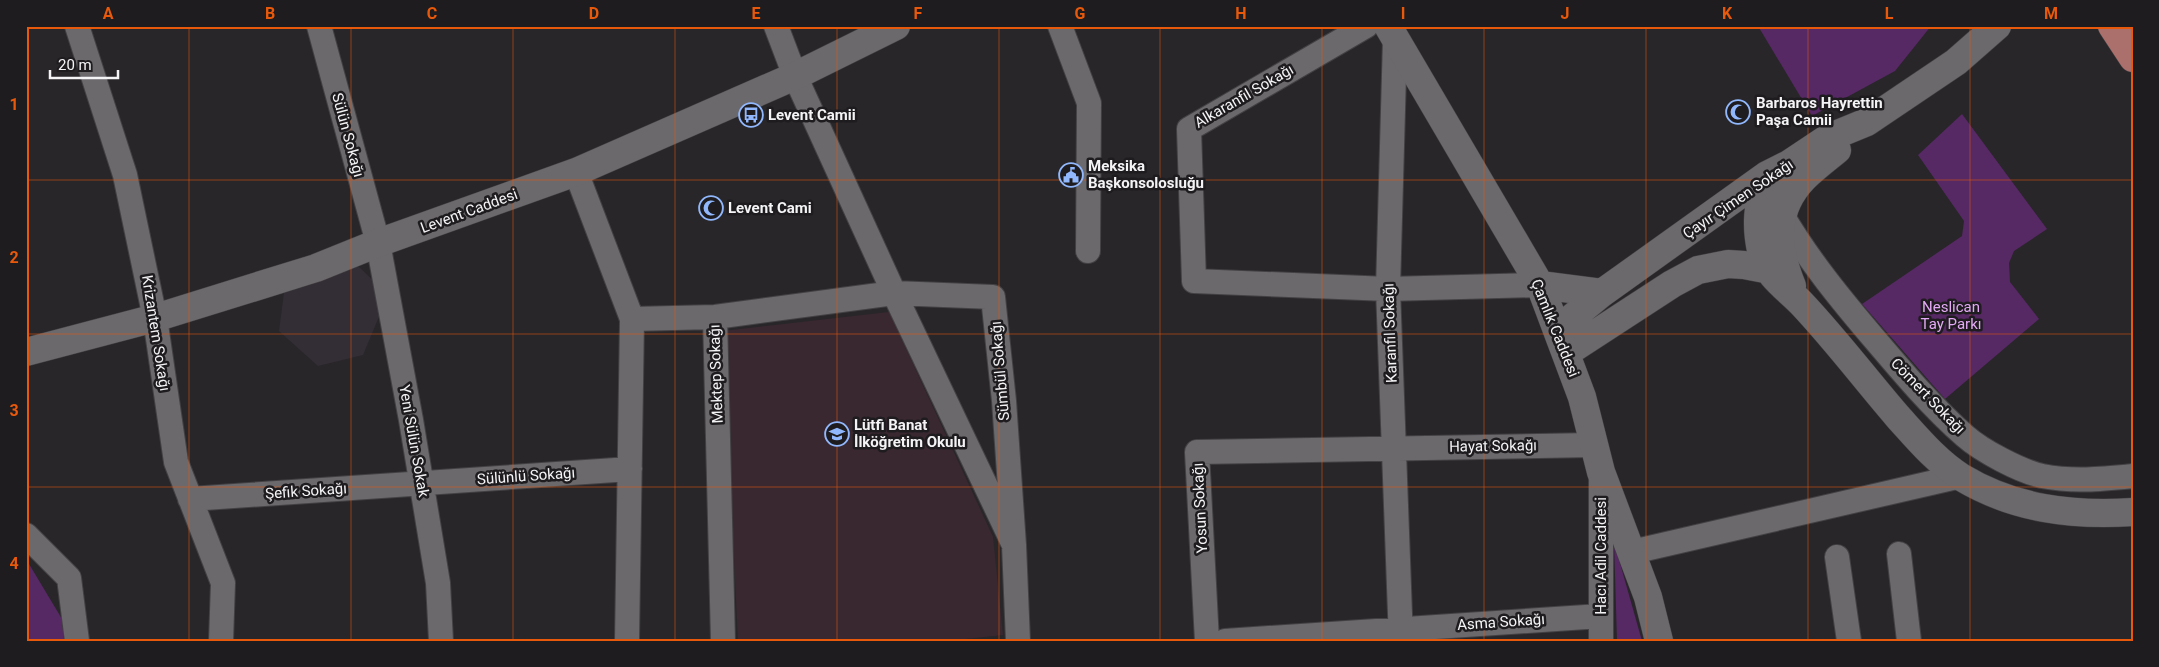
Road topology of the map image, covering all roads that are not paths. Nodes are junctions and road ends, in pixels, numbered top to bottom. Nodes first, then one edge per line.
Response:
1 (77, 26) edge
2 (319, 26) edge
3 (776, 26) edge
4 (896, 26) edge
5 (1060, 26) edge
6 (1366, 26) edge
7 (1970, 26) edge
8 (1998, 26) edge
9 (2112, 26) edge
10 (1391, 32) edge
11 (2133, 58) edge
12 (795, 76) junction
13 (1927, 80) junction
14 (1867, 122) junction
15 (1789, 164) junction
16 (576, 172) junction
17 (1782, 215) junction
18 (378, 243) junction
19 (1088, 252) dead end
20 (1770, 270) junction
21 (1540, 285) junction
22 (1388, 289) junction
23 (894, 293) junction
24 (1602, 293) junction
25 (1802, 304) junction
26 (715, 317) junction
27 (156, 318) junction
28 (632, 319) junction
29 (1561, 342) junction
30 (26, 352) edge
31 (1593, 445) junction
32 (1394, 448) junction
33 (630, 470) junction
34 (1601, 472) junction
35 (1961, 476) junction
36 (2133, 476) edge
37 (422, 483) junction
38 (190, 498) junction
39 (2133, 512) edge
40 (26, 535) edge
41 (1014, 545) junction
42 (1632, 552) junction
43 (1899, 554) dead end
44 (1837, 557) dead end
45 (1601, 616) junction
46 (1401, 635) edge
47 (77, 641) edge
48 (221, 641) edge
49 (442, 641) edge
50 (627, 641) edge
51 (723, 641) edge
52 (1018, 641) edge
53 (1207, 641) edge
54 (1225, 641) edge
55 (1601, 641) edge
56 (1659, 641) edge
57 (1850, 641) edge
58 (1909, 641) edge

1 - 27 street, Krizantem Sokağı
2 - 18 street, Sülün Sokağı
3 - 12 street, Sümbül Sokağı
4 - 12 main road, Levent Caddesi
5 - 19 street
6 - 22 street, Alkaranfil Sokağı
7 - 13 main road, Çayır Çimen Sokağı
8 - 13 main road, Çayır Çimen Sokağı
9 - 11 main road
10 - 21 main road, Çamlık Caddesi
10 - 22 street, Karanfil Sokağı
12 - 16 main road, Levent Caddesi
12 - 23 street, Sümbül Sokağı
13 - 14 main road, Çayır Çimen Sokağı
14 - 15 main road, Çayır Çimen Sokağı
14 - 17 main road
15 - 20 main road
15 - 24 main road, Çayır Çimen Sokağı
16 - 18 main road, Levent Caddesi
16 - 28 street
17 - 25 main road
17 - 36 street, Cömert Sokağı
18 - 27 main road, Levent Caddesi
18 - 37 street, Yeni Sülün Sokak
20 - 25 main road
20 - 29 main road
21 - 22 street
21 - 24 main road
21 - 29 main road, Çamlık Caddesi
22 - 32 street, Karanfil Sokağı
23 - 26 street
23 - 41 street, Sümbül Sokağı
23 - 41 street, Sümbül Sokağı
24 - 29 main road, Çayır Çimen Sokağı
25 - 35 main road
26 - 28 street, Mektep Sokağı
26 - 51 street, Mektep Sokağı
27 - 30 main road, Levent Caddesi
27 - 38 street, Krizantem Sokağı
28 - 33 street
29 - 31 main road, Çamlık Caddesi
31 - 32 street, Hayat Sokağı
31 - 34 main road, Çamlık Caddesi
32 - 46 street, Karanfil Sokağı
32 - 53 street, Yosun Sokağı
33 - 37 street, Sülünlü Sokağı
33 - 50 street
34 - 42 main road, Çamlık Caddesi
34 - 45 street, Hacı Adil Caddesi
35 - 39 main road
35 - 42 street
37 - 38 street, Şefik Sokağı
37 - 49 street, Yeni Sülün Sokak
38 - 48 street, Krizantem Sokağı
40 - 47 street
41 - 52 street, Sümbül Sokağı
42 - 56 main road, Çamlık Caddesi
43 - 58 street
44 - 57 street
45 - 46 street, Asma Sokağı
45 - 55 street, Hacı Adil Caddesi
46 - 54 street

